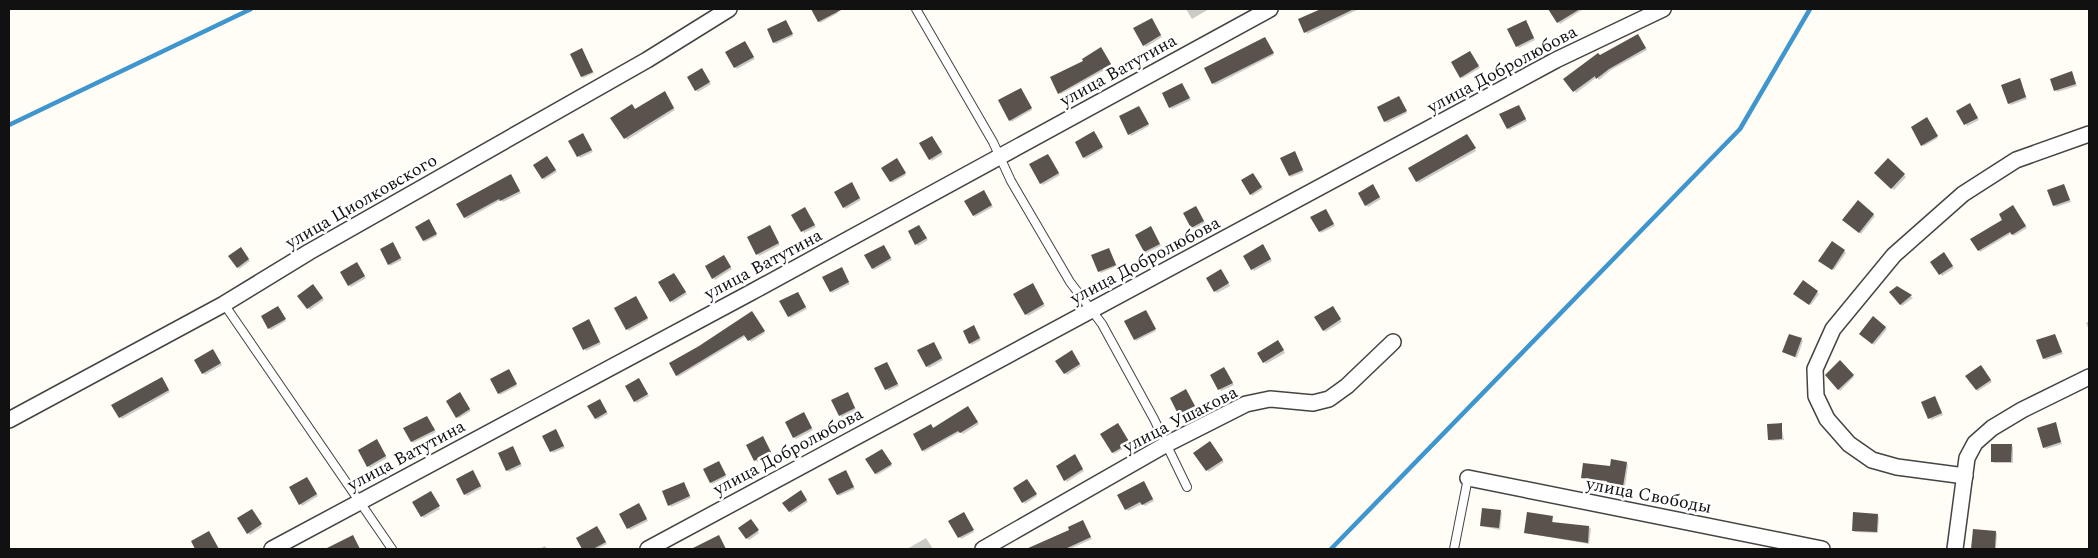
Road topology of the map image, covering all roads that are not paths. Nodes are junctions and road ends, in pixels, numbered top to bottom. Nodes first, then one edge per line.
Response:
1 (729, 9) edge
2 (916, 9) edge
3 (1270, 9) edge
4 (1663, 9) edge
5 (2089, 134) edge
6 (1000, 156) junction
7 (224, 304) junction
8 (1090, 310) junction
9 (1393, 342) dead end
10 (2089, 376) edge
11 (9, 420) edge
12 (1165, 445) junction
13 (1965, 476) junction
14 (1468, 478) joint
15 (1187, 488) dead end
16 (360, 501) junction
17 (272, 549) edge
18 (392, 549) edge
19 (648, 549) edge
20 (983, 549) edge
21 (1454, 549) edge
22 (1822, 549) edge
23 (1954, 549) edge

1 - 7 street, улица Циолковского
2 - 6 lane
3 - 6 street, улица Ватутина
4 - 8 street, улица Добролюбова
5 - 13 street
6 - 8 lane
6 - 16 street, улица Ватутина
7 - 11 street, улица Циолковского
7 - 16 lane
8 - 12 lane
8 - 19 street, улица Добролюбова
9 - 12 street, улица Ушакова
10 - 13 street
12 - 15 lane
12 - 20 street, улица Ушакова
13 - 23 street
14 - 21 lane
14 - 22 street, улица Свободы
16 - 17 street, улица Ватутина
16 - 18 lane

